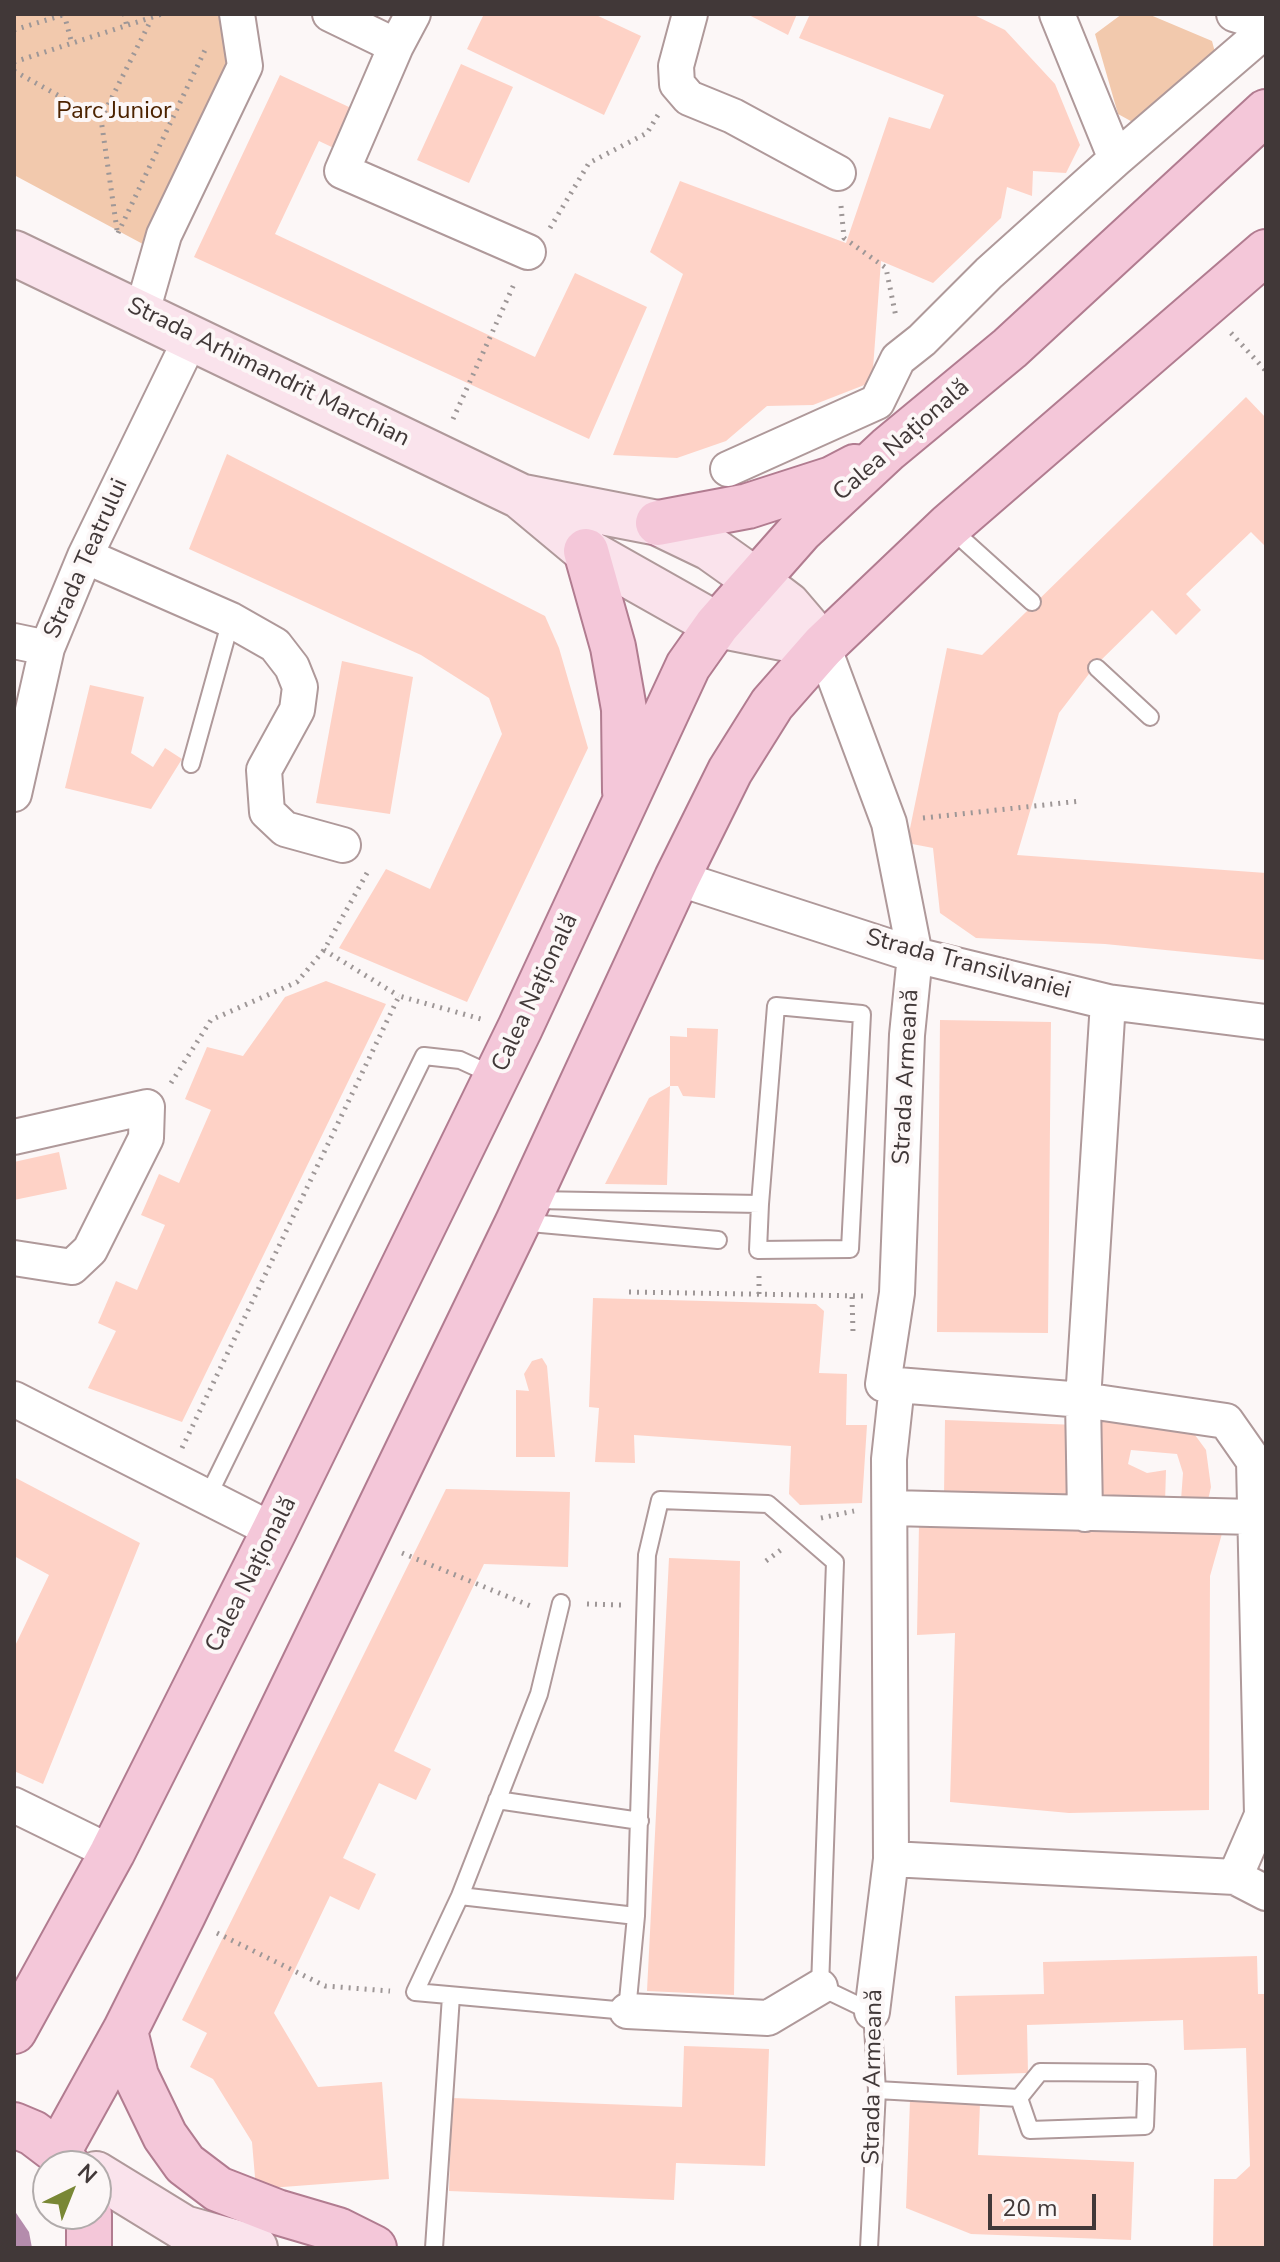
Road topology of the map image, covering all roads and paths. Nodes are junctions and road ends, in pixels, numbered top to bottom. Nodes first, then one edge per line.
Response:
1 (65, 14) edge
2 (124, 14) edge
3 (162, 14) edge
4 (237, 14) edge
5 (330, 14) edge
6 (413, 14) edge
7 (690, 14) edge
8 (1057, 14) edge
9 (1234, 14) edge
10 (151, 20) junction
11 (127, 27) junction
12 (1266, 27) edge
13 (14, 30) edge
14 (206, 36) dead end
15 (72, 44) junction
16 (396, 46) junction
17 (14, 62) edge
18 (14, 71) edge
19 (677, 84) junction
20 (1266, 112) edge
21 (101, 119) junction
22 (1116, 159) junction
23 (838, 173) joint
24 (537, 243) junction
25 (1266, 252) edge
26 (14, 253) edge
27 (1205, 305) junction
28 (142, 312) junction
29 (192, 336) junction
30 (922, 340) junction
31 (1266, 371) edge
32 (888, 449) junction
33 (438, 454) junction
34 (728, 469) dead end
35 (520, 496) junction
36 (658, 523) junction
37 (949, 526) junction
38 (586, 551) junction
39 (85, 556) junction
40 (755, 580) junction
41 (1032, 602) dead end
42 (231, 620) junction
43 (717, 625) junction
44 (14, 641) edge
45 (823, 646) junction
46 (47, 648) junction
47 (1097, 668) dead end
48 (1150, 717) dead end
49 (191, 764) dead end
50 (14, 794) edge
51 (1081, 801) dead end
52 (625, 802) junction
53 (889, 823) junction
54 (343, 845) joint
55 (677, 878) junction
56 (324, 950) junction
57 (915, 955) junction
58 (399, 996) junction
59 (1108, 1002) junction
60 (1266, 1022) edge
61 (520, 1028) junction
62 (497, 1076) junction
63 (147, 1107) junction
64 (14, 1137) edge
65 (760, 1204) junction
66 (523, 1211) junction
67 (718, 1240) dead end
68 (14, 1258) edge
69 (629, 1292) dead end
70 (897, 1293) junction
71 (897, 1385) junction
72 (14, 1399) edge
73 (1083, 1400) junction
74 (169, 1475) junction
75 (208, 1496) junction
76 (891, 1508) junction
77 (1085, 1514) junction
78 (1254, 1517) junction
79 (274, 1531) junction
80 (365, 1535) junction
81 (561, 1603) junction
82 (645, 1605) junction
83 (497, 1800) junction
84 (14, 1805) edge
85 (640, 1821) junction
86 (112, 1853) junction
87 (891, 1859) junction
88 (1235, 1877) junction
89 (1266, 1893) edge
90 (460, 1896) junction
91 (636, 1916) junction
92 (217, 1933) dead end
93 (820, 1987) junction
94 (415, 1992) junction
95 (451, 1996) junction
96 (627, 2011) junction
97 (872, 2012) junction
98 (14, 2031) edge
99 (125, 2031) junction
100 (877, 2090) junction
101 (1019, 2098) junction
102 (14, 2125) edge
103 (55, 2150) edge
104 (74, 2150) edge
105 (112, 2184) edge
106 (255, 2248) edge
107 (374, 2248) edge
108 (434, 2248) edge
109 (869, 2248) edge

1 - 13 path
1 - 15 path
2 - 11 path
3 - 10 path
4 - 28 street
5 - 16 street
6 - 16 street
7 - 19 street
8 - 22 street
9 - 12 street
10 - 11 path
10 - 21 path
11 - 15 path
12 - 22 street
14 - 21 path
15 - 17 path
16 - 24 street
18 - 21 path
19 - 23 street
19 - 24 path
20 - 32 main road, Calea Națională
22 - 30 street
23 - 30 path
24 - 33 path
25 - 27 main road
26 - 28 main road, Strada Arhimandrit Marchian
27 - 31 path
27 - 37 main road
28 - 29 main road, Strada Arhimandrit Marchian
29 - 33 main road, Strada Arhimandrit Marchian
29 - 39 street, Strada Teatrului
30 - 34 street
32 - 36 main road
32 - 40 main road, Calea Națională
33 - 35 main road, Strada Arhimandrit Marchian
35 - 36 main road, Strada Arhimandrit Marchian
35 - 38 main road, Strada Arhimandrit Marchian
36 - 40 main road, Strada Arhimandrit Marchian
37 - 41 lane
37 - 45 main road
38 - 43 main road, Strada Arhimandrit Marchian
38 - 52 main road
39 - 42 street
39 - 46 street, Strada Teatrului
40 - 43 main road, Calea Națională
40 - 45 main road, Strada Arhimandrit Marchian
42 - 49 lane
42 - 54 street
43 - 45 main road, Strada Arhimandrit Marchian
43 - 52 main road, Calea Națională
44 - 46 street
45 - 53 street, Strada Armeană
45 - 55 main road
46 - 50 street, Strada Teatrului
47 - 48 lane
51 - 53 path
52 - 61 main road, Calea Națională
53 - 57 street, Strada Armeană
54 - 56 path
55 - 57 street, Strada Transilvaniei
55 - 66 main road
56 - 58 path
56 - 63 path
57 - 59 street, Strada Transilvaniei
57 - 70 street, Strada Armeană
58 - 61 path
58 - 74 path
59 - 60 street, Strada Transilvaniei
59 - 73 street
61 - 62 main road, Calea Națională
62 - 75 lane
62 - 79 main road, Calea Națională
63 - 64 street
63 - 68 street
65 - 65 lane
65 - 66 lane
66 - 67 lane
66 - 80 main road
69 - 70 path
70 - 71 street, Strada Armeană
71 - 73 street
71 - 76 street, Strada Armeană
72 - 74 street
73 - 77 street
73 - 78 street
74 - 75 street
75 - 79 street
76 - 77 street
76 - 87 street, Strada Armeană
77 - 78 street
78 - 88 street
79 - 86 main road, Calea Națională
80 - 81 path
80 - 99 main road
81 - 82 path
81 - 83 lane
82 - 85 lane
82 - 93 lane
83 - 85 lane
83 - 90 lane
84 - 86 street
85 - 91 lane
86 - 98 main road, Calea Națională
87 - 88 street
87 - 97 street, Strada Armeană
88 - 89 street
90 - 91 lane
90 - 94 lane
91 - 96 lane
92 - 94 path
93 - 96 street
93 - 97 lane
94 - 95 lane
95 - 96 lane
95 - 108 lane
97 - 100 lane, Strada Armeană
99 - 104 main road
99 - 107 main road
100 - 101 lane
100 - 109 lane, Strada Armeană
101 - 101 lane
102 - 103 main road
105 - 106 main road

